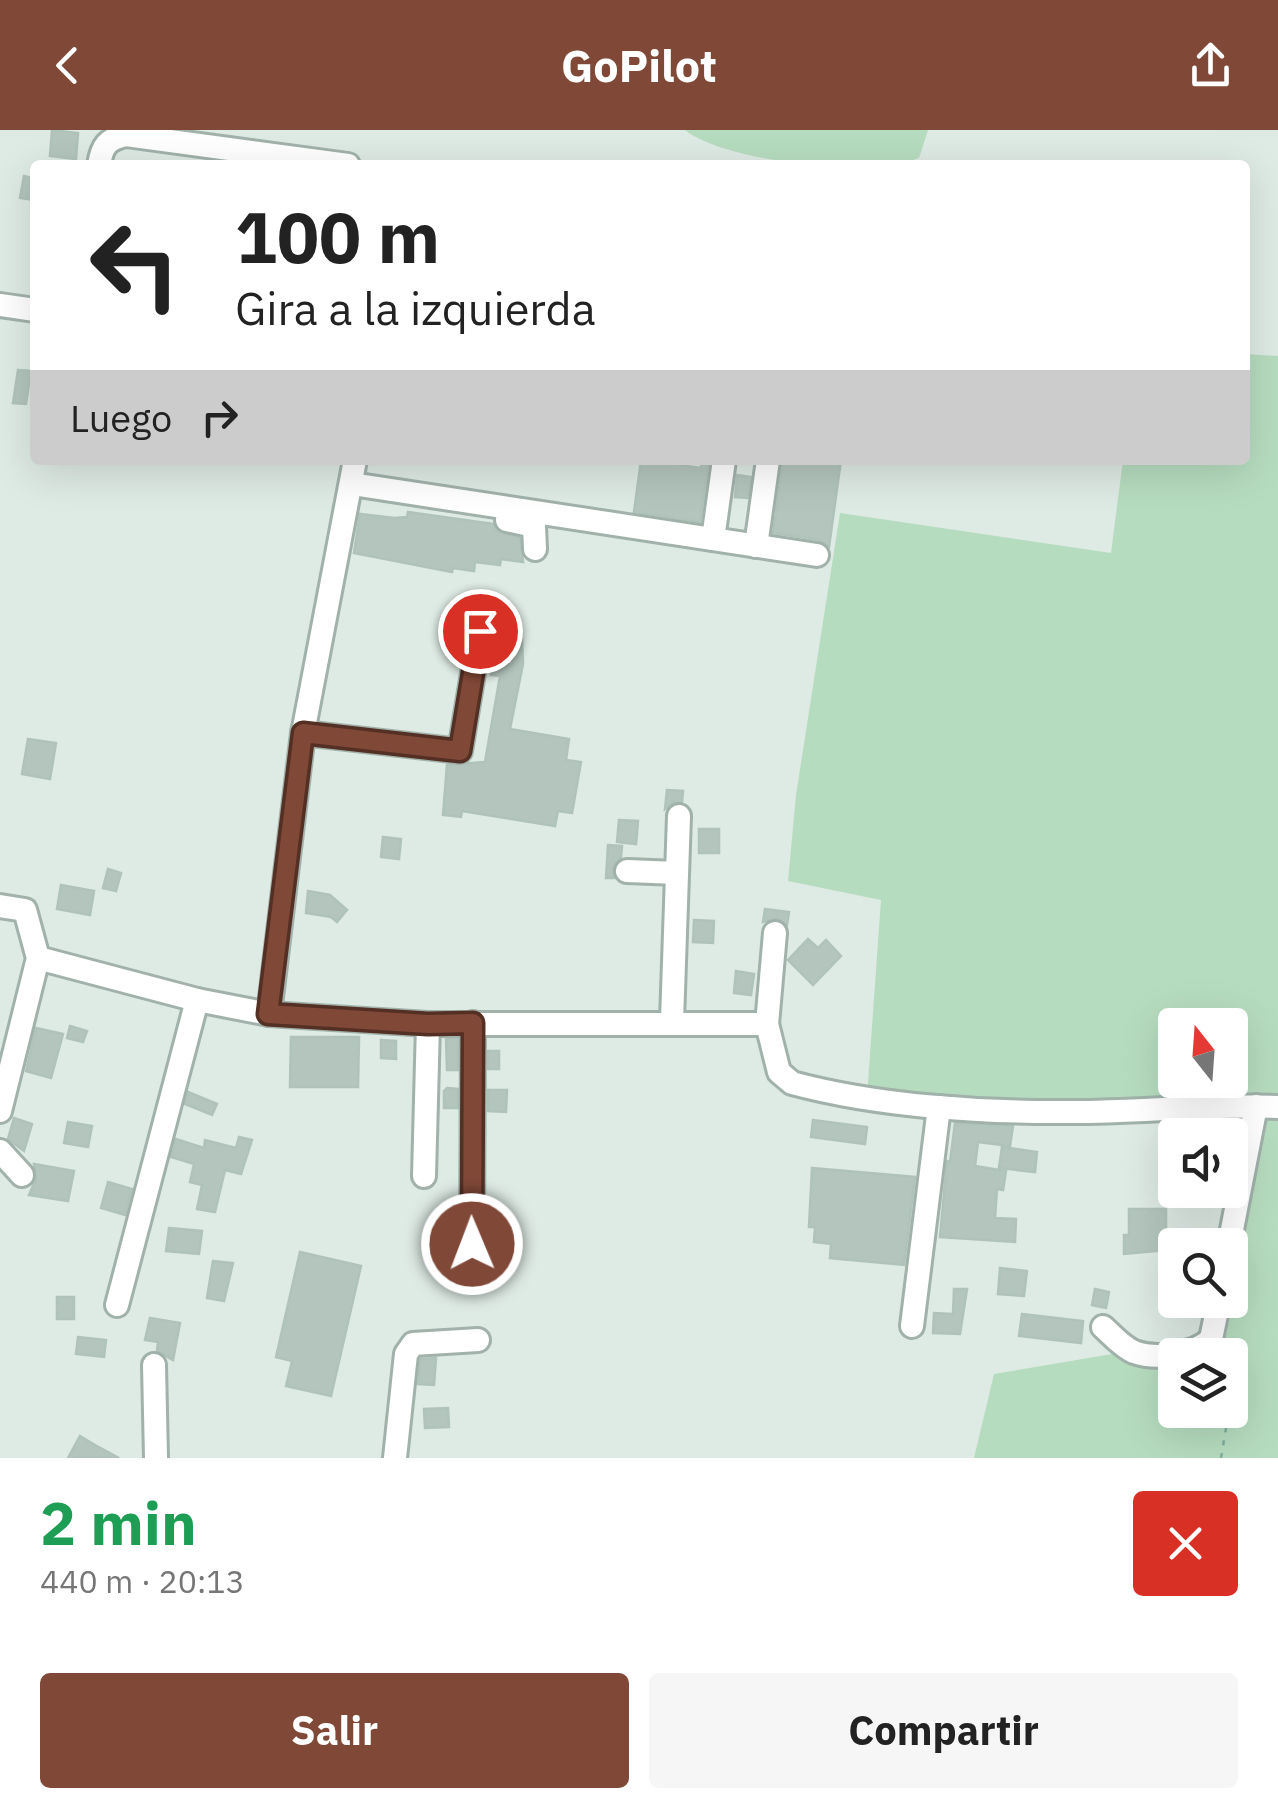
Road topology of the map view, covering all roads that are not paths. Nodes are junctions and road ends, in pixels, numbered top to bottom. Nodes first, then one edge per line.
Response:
1 (206, 137) edge
2 (100, 160) edge
3 (323, 160) edge
4 (0, 305) edge
5 (30, 309) edge
6 (354, 465) edge
7 (723, 465) edge
8 (767, 465) edge
9 (351, 491) junction
10 (713, 539) junction
11 (756, 546) junction
12 (535, 549) dead end
13 (818, 555) dead end
14 (480, 631) dead end
15 (303, 733) junction
16 (679, 816) dead end
17 (627, 871) dead end
18 (677, 873) junction
19 (0, 906) edge
20 (775, 933) dead end
21 (38, 958) junction
22 (197, 1000) junction
23 (268, 1014) junction
24 (672, 1022) junction
25 (473, 1023) junction
26 (428, 1024) junction
27 (767, 1024) junction
28 (1267, 1107) edge
29 (939, 1108) junction
30 (0, 1111) edge
31 (0, 1151) edge
32 (22, 1175) dead end
33 (424, 1176) dead end
34 (1234, 1228) edge
35 (472, 1244) dead end
36 (116, 1305) dead end
37 (1215, 1318) edge
38 (912, 1326) dead end
39 (1102, 1327) dead end
40 (478, 1340) dead end
41 (154, 1365) dead end
42 (156, 1458) edge
43 (394, 1458) edge

1 - 2 street
1 - 3 street
4 - 5 street
6 - 9 street
7 - 10 street
8 - 11 street
9 - 10 street
9 - 12 street
9 - 15 street
10 - 11 street
11 - 13 street
14 - 15 street
15 - 23 street
16 - 18 street
17 - 18 street
18 - 24 street
19 - 21 street
20 - 27 street
21 - 22 street
21 - 30 street
22 - 23 street
22 - 36 street
23 - 26 street
24 - 25 street
24 - 27 street
25 - 26 street
25 - 35 street
26 - 33 street
27 - 29 street
28 - 29 street
28 - 34 street
29 - 38 street
31 - 32 street
37 - 39 street
40 - 43 street
41 - 42 street

